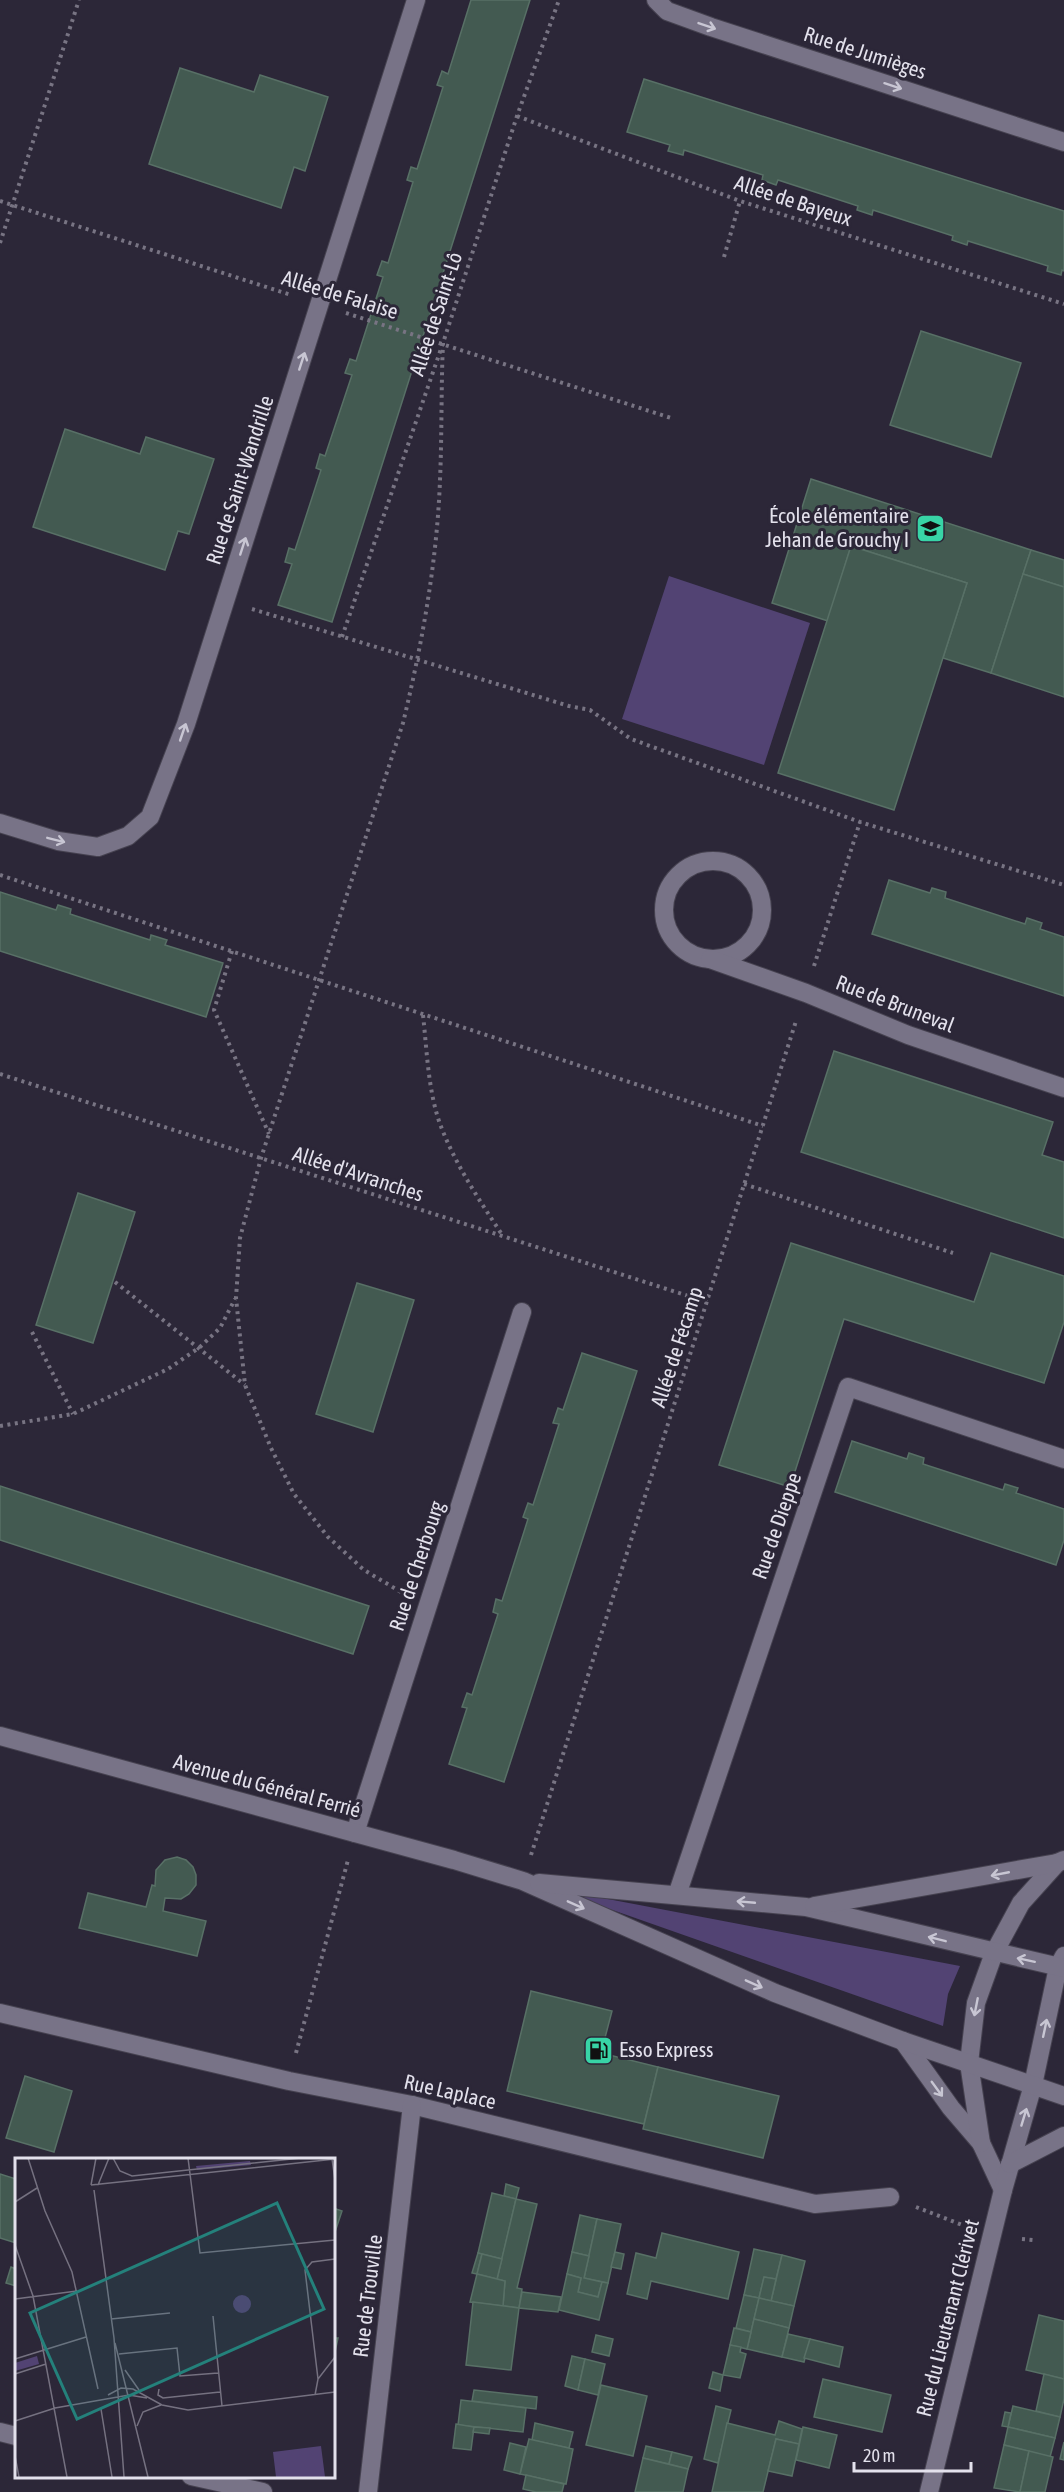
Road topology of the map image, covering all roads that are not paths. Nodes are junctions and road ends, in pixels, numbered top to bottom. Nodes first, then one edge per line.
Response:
1 (416, 0) edge
2 (656, 0) edge
3 (1064, 142) edge
4 (0, 823) edge
5 (710, 959) junction
6 (1064, 1088) edge
7 (522, 1312) dead end
8 (1064, 1459) edge
9 (0, 1736) edge
10 (355, 1833) junction
11 (1061, 1861) edge
12 (523, 1881) junction
13 (677, 1896) junction
14 (806, 1907) junction
15 (994, 1953) junction
16 (1062, 1964) edge
17 (0, 2013) edge
18 (903, 2042) junction
19 (969, 2063) junction
20 (1034, 2085) junction
21 (1064, 2096) edge
22 (412, 2105) junction
23 (1064, 2136) edge
24 (981, 2143) junction
25 (1010, 2163) junction
26 (1003, 2190) junction
27 (890, 2198) road end
28 (0, 2432) edge
29 (15, 2436) edge
30 (199, 2477) edge
31 (263, 2492) edge
32 (368, 2492) edge
33 (929, 2492) edge

4 -> 1 street, Rue de Saint-Wandrille
2 -> 3 street, Rue de Jumièges
5 - 5 street
5 - 6 street, Rue de Bruneval
7 - 10 street, Rue de Cherbourg
8 - 13 street, Rue de Dieppe
9 - 10 street, Avenue du Général Ferrié
10 - 12 street, Avenue du Général Ferrié
11 -> 14 street
11 - 15 street
12 - 13 street
12 -> 18 street
14 -> 13 street
15 -> 14 street
16 -> 15 street
15 -> 19 street
20 -> 16 street, Rue du Lieutenant Clérivet
17 - 22 street, Rue Laplace
18 - 19 street
18 -> 24 street
19 - 20 street
19 - 24 street
20 - 21 street
25 -> 20 street, Rue du Lieutenant Clérivet
22 - 27 street, Rue Laplace
22 - 32 street, Rue de Trouville
23 - 25 street
24 - 26 street
25 - 26 street, Rue du Lieutenant Clérivet
26 - 33 street, Rue du Lieutenant Clérivet
28 - 29 street
30 - 31 street

